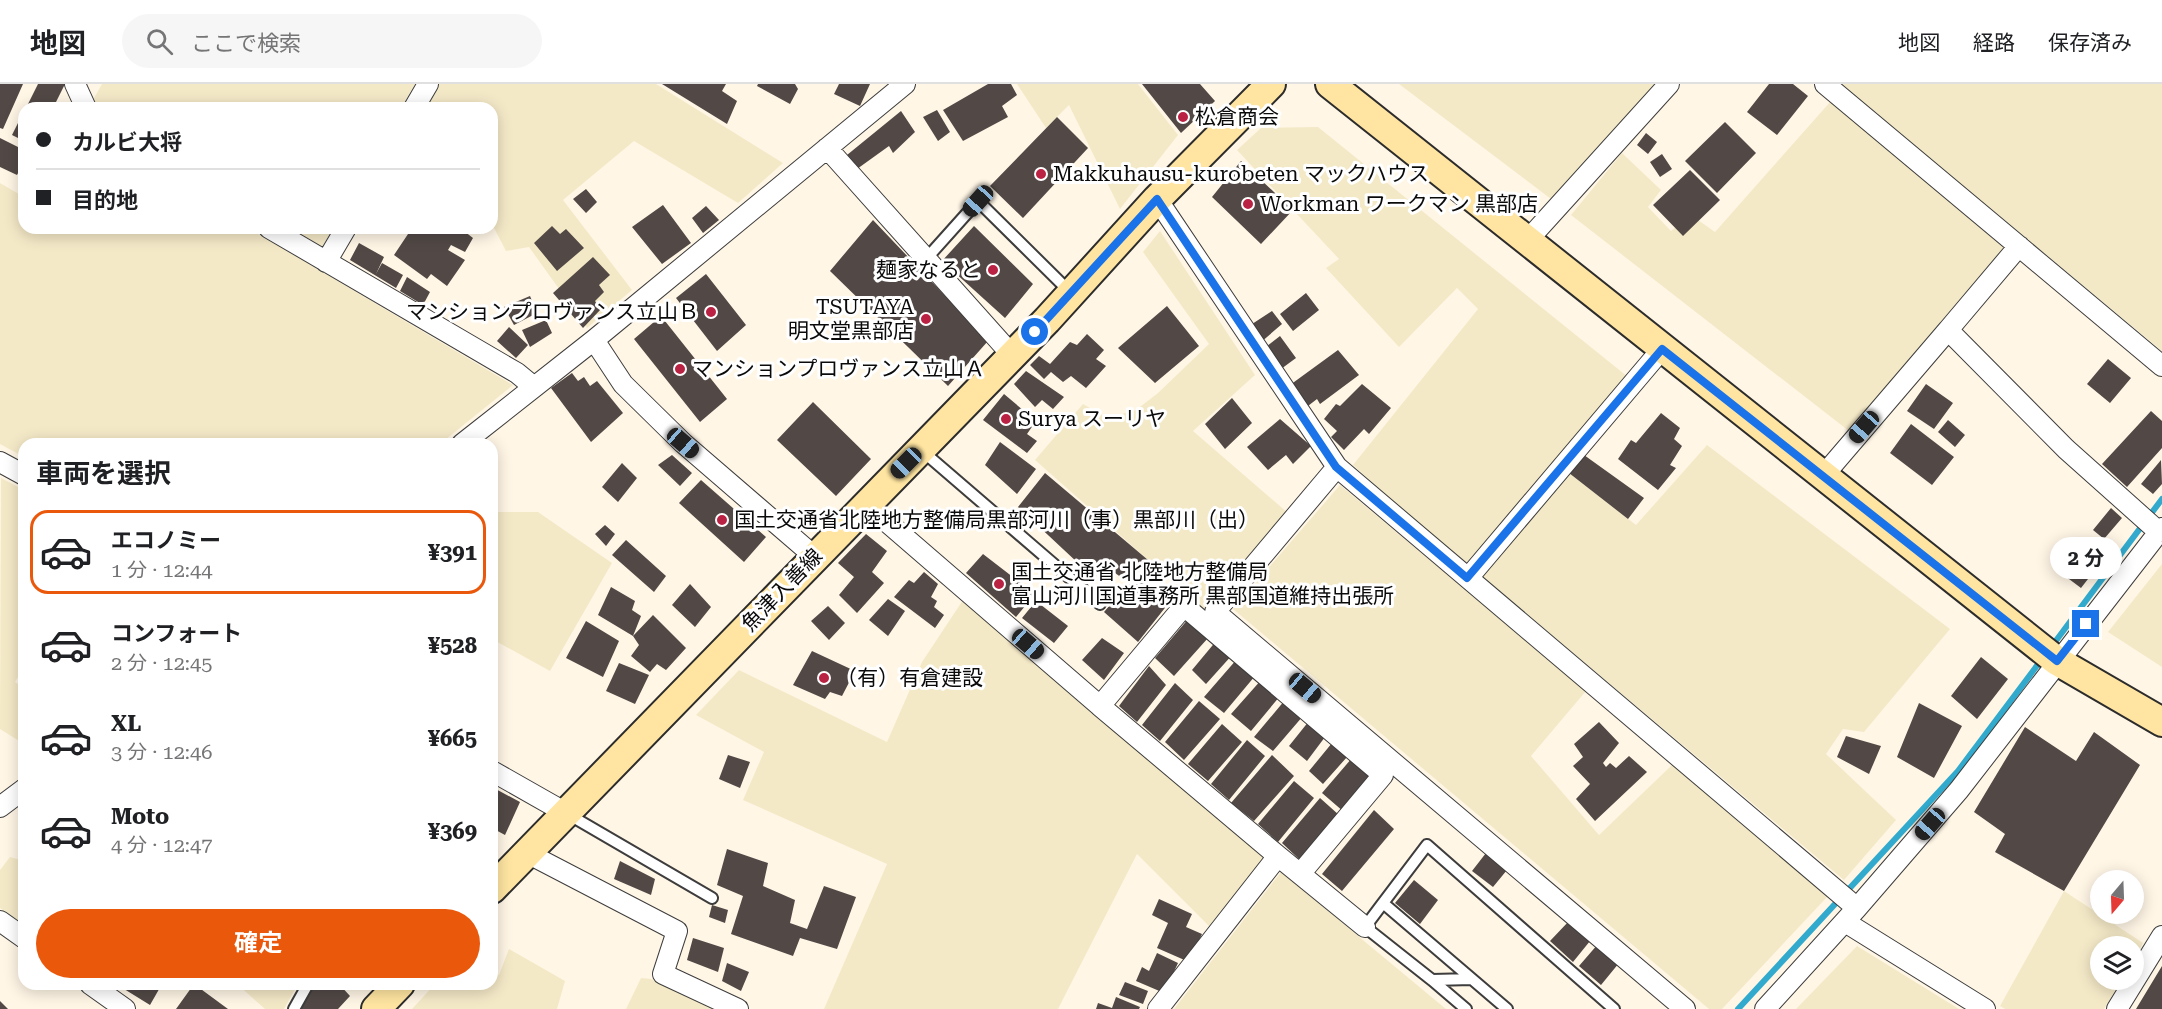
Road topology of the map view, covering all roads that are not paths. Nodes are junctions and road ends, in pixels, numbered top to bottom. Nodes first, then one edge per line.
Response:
1 (428, 84) edge
2 (905, 84) edge
3 (1271, 84) edge
4 (1330, 84) edge
5 (1669, 84) edge
6 (1825, 84) edge
7 (418, 102) edge
8 (827, 148) junction
9 (1157, 199) junction
10 (279, 234) edge
11 (342, 234) edge
12 (1526, 242) junction
13 (2019, 246) junction
14 (926, 259) junction
15 (326, 262) junction
16 (1071, 294) junction
17 (1948, 330) junction
18 (594, 340) junction
19 (1662, 349) junction
20 (1012, 356) junction
21 (2162, 366) edge
22 (534, 387) junction
23 (470, 438) edge
24 (920, 449) junction
25 (0, 462) edge
26 (1336, 467) junction
27 (18, 472) edge
28 (1823, 476) junction
29 (866, 504) junction
30 (2160, 530) edge
31 (814, 556) junction
32 (1467, 578) junction
33 (1100, 604) dead end
34 (2057, 661) junction
35 (1100, 706) junction
36 (2162, 722) edge
37 (498, 774) edge
38 (18, 794) edge
39 (0, 807) edge
40 (566, 813) junction
41 (527, 854) junction
42 (1278, 856) junction
43 (1300, 874) junction
44 (498, 883) edge
45 (712, 898) dead end
46 (1383, 903) junction
47 (1851, 915) junction
48 (0, 921) edge
49 (1365, 927) junction
50 (18, 934) edge
51 (2162, 936) edge
52 (1472, 979) junction
53 (1432, 980) junction
54 (98, 990) edge
55 (305, 990) edge
56 (394, 990) edge
57 (125, 1009) edge
58 (294, 1009) edge
59 (376, 1009) edge
60 (738, 1009) edge
61 (1158, 1009) edge
62 (1466, 1009) edge
63 (1508, 1009) edge
64 (1614, 1009) edge
65 (1685, 1009) edge
66 (1765, 1009) edge
67 (1985, 1009) edge
68 (2118, 1009) edge

1 - 7 street
2 - 8 street
3 - 9 main road, 魚津入善線
4 - 12 main road
5 - 12 street
6 - 13 street
8 - 14 street
8 - 18 street
9 - 16 main road, 魚津入善線
9 - 26 street
10 - 15 street
11 - 15 street
12 - 19 main road
13 - 17 street
13 - 21 street
14 - 16 lane
14 - 20 street
15 - 22 street
16 - 20 main road, 魚津入善線
17 - 28 street
17 - 30 street
18 - 22 street
18 - 31 street
19 - 28 main road
19 - 32 street
20 - 24 main road, 魚津入善線
22 - 23 street
24 - 29 main road, 魚津入善線
24 - 33 lane
25 - 27 street
26 - 32 street
26 - 65 street
28 - 34 main road
29 - 31 main road, 魚津入善線
29 - 35 street
30 - 34 street
31 - 40 main road, 魚津入善線
32 - 47 street
34 - 36 main road
34 - 47 street
35 - 42 street
35 - 43 street
37 - 40 street
38 - 39 street
40 - 41 main road, 魚津入善線
40 - 45 lane
41 - 44 main road, 魚津入善線
41 - 60 street
42 - 43 street
42 - 61 street
43 - 49 street
46 - 49 lane
46 - 52 lane
46 - 64 lane
47 - 66 street
47 - 67 street
48 - 50 street
49 - 53 lane
51 - 68 street
52 - 53 lane
52 - 63 lane
53 - 62 lane
54 - 57 street
55 - 58 lane
56 - 59 main road

